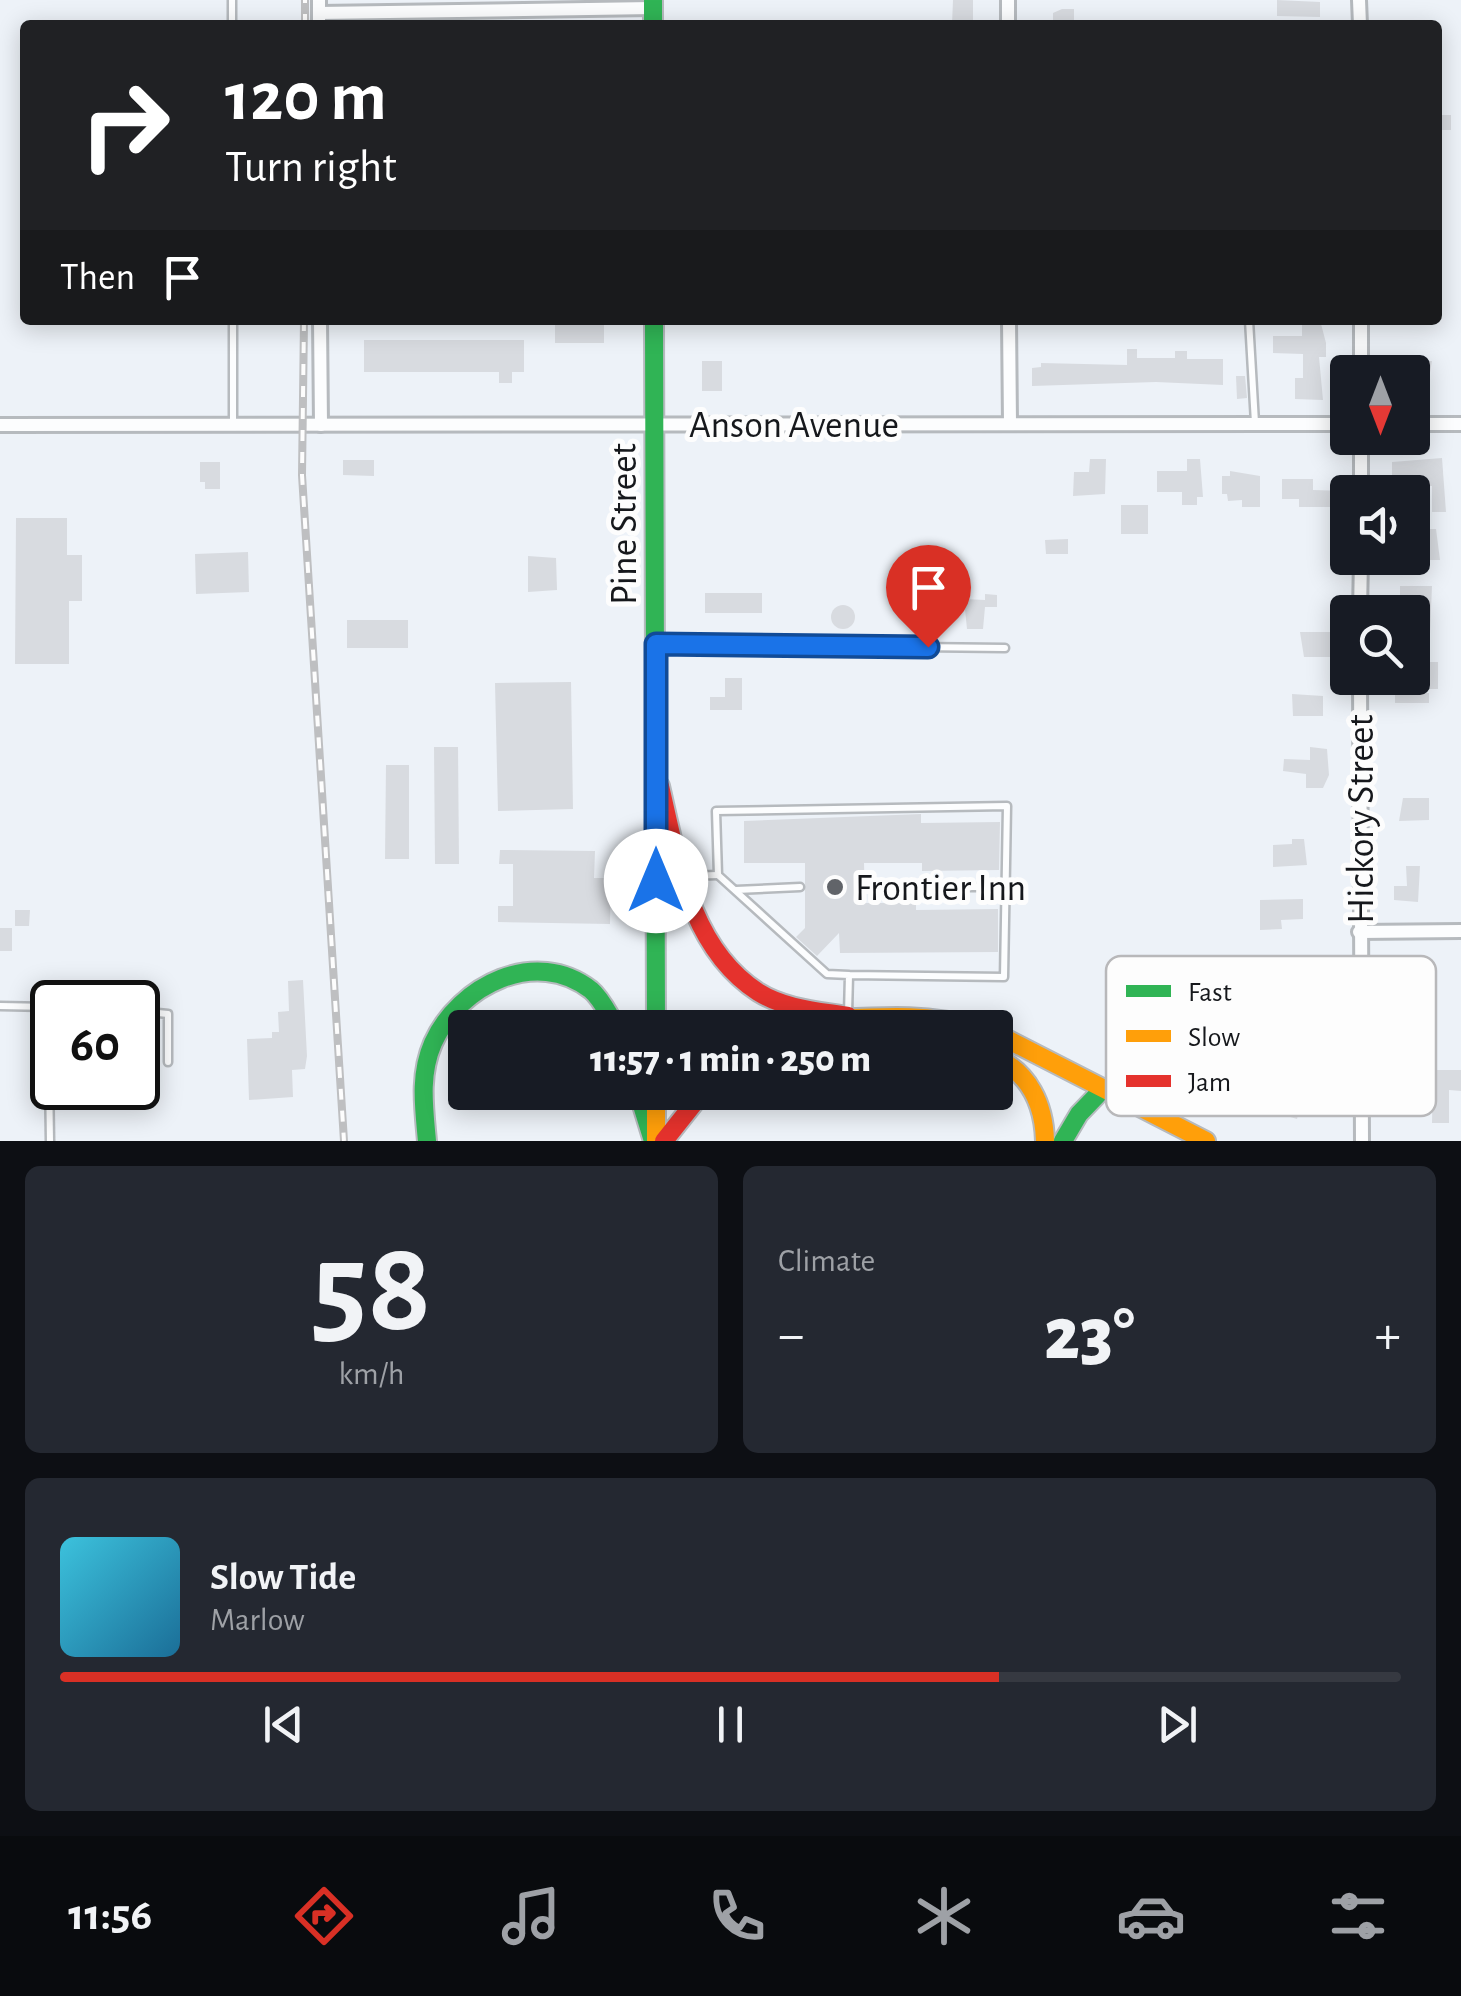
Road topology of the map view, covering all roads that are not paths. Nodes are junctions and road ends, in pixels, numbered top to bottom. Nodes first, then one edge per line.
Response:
1 (654, 11) edge
2 (319, 13) edge
3 (232, 325) edge
4 (320, 325) edge
5 (654, 325) edge
6 (1009, 325) edge
7 (1249, 325) edge
8 (1361, 325) edge
9 (1361, 355) edge
10 (0, 424) edge
11 (233, 424) junction
12 (655, 424) junction
13 (1010, 424) junction
14 (1256, 424) junction
15 (1330, 424) edge
16 (1430, 424) edge
17 (1461, 424) edge
18 (321, 425) junction
19 (656, 644) junction
20 (1006, 648) dead end
21 (1360, 695) edge
22 (656, 771) junction
23 (718, 875) junction
24 (682, 876) junction
25 (800, 887) dead end
26 (940, 887) dead end
27 (1006, 887) junction
28 (736, 890) junction
29 (1461, 931) edge
30 (1359, 932) junction
31 (1359, 956) edge
32 (849, 974) junction
33 (0, 1006) edge
34 (30, 1007) edge
35 (454, 1010) edge
36 (605, 1010) edge
37 (658, 1010) edge
38 (806, 1010) edge
39 (848, 1010) edge
40 (160, 1013) edge
41 (448, 1019) edge
42 (1013, 1043) edge
43 (168, 1062) dead end
44 (1013, 1068) edge
45 (1104, 1088) joint
46 (50, 1110) edge
47 (644, 1110) edge
48 (655, 1110) edge
49 (688, 1110) edge
50 (1158, 1116) edge
51 (1362, 1116) edge
52 (50, 1141) edge
53 (427, 1141) edge
54 (654, 1141) edge
55 (664, 1141) edge
56 (1045, 1141) edge
57 (1063, 1141) edge
58 (1206, 1141) edge
59 (1362, 1141) edge

1 - 2 street
3 - 11 lane
4 - 18 street
5 - 12 main road, Pine Street
6 - 13 street
7 - 14 lane
8 - 9 street
10 - 11 street, Anson Avenue
11 - 18 street, Anson Avenue
12 - 13 street, Anson Avenue
12 - 18 street, Anson Avenue
12 - 19 main road, Pine Street
13 - 14 street, Anson Avenue
14 - 15 street, Anson Avenue
16 - 17 street
19 - 20 lane
19 - 22 main road, Pine Street
21 - 30 street, Hickory Street
22 - 24 main road
22 - 37 main road, Pine Street
23 - 24 lane
23 - 27 lane
23 - 28 lane
24 - 38 main road
25 - 28 lane
26 - 27 lane
27 - 32 lane
28 - 32 lane
29 - 30 street
30 - 31 street, Hickory Street
32 - 39 lane
33 - 34 lane
35 - 36 main road
40 - 43 lane
41 - 53 main road
42 - 45 main road
44 - 56 main road
45 - 57 main road
46 - 52 lane
47 - 54 main road
48 - 54 main road
49 - 55 main road
50 - 58 main road
51 - 59 street, Hickory Street

